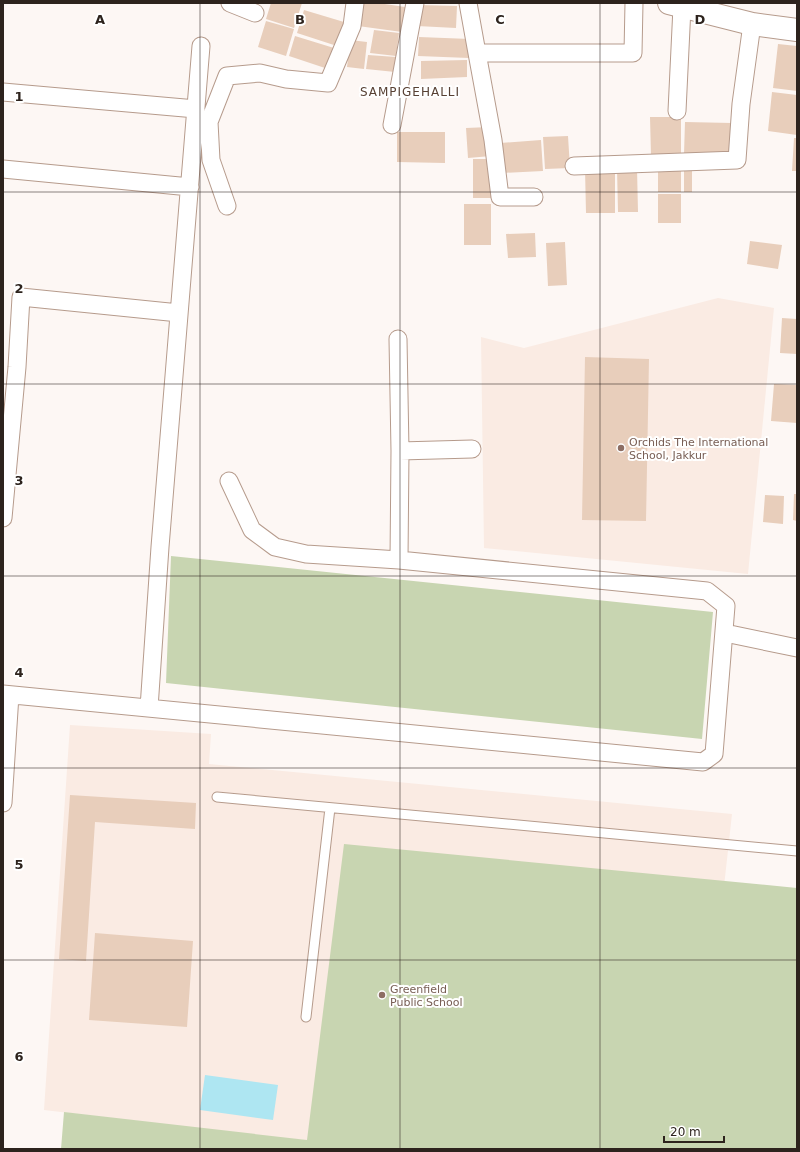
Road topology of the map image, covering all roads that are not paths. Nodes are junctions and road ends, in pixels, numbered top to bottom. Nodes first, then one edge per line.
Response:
1 (230, 3) edge
2 (355, 3) edge
3 (415, 3) edge
4 (468, 3) edge
5 (634, 3) edge
6 (676, 5) edge
7 (255, 13) dead end
8 (752, 24) junction
9 (797, 30) edge
10 (201, 46) dead end
11 (477, 53) junction
12 (3, 92) edge
13 (196, 109) junction
14 (678, 111) dead end
15 (392, 125) dead end
16 (574, 166) dead end
17 (3, 169) edge
18 (190, 186) junction
19 (534, 197) dead end
20 (226, 206) dead end
21 (179, 313) junction
22 (398, 339) dead end
23 (472, 449) dead end
24 (400, 451) junction
25 (229, 481) dead end
26 (3, 518) edge
27 (399, 560) junction
28 (725, 633) junction
29 (797, 648) edge
30 (7, 694) edge
31 (149, 708) junction
32 (217, 797) dead end
33 (3, 803) edge
34 (330, 808) junction
35 (797, 851) edge
36 (306, 1017) dead end

1 - 7 street
2 - 20 street
3 - 15 street
4 - 11 street
5 - 11 street
6 - 8 street
6 - 14 street
8 - 9 street
8 - 16 street
10 - 13 street
11 - 19 street
12 - 13 street
13 - 18 street
17 - 18 street
18 - 21 street
21 - 26 street
21 - 31 street
22 - 24 street
23 - 24 street
24 - 27 street
25 - 27 street
27 - 28 street
28 - 29 street
28 - 31 street
30 - 31 street
30 - 33 street
32 - 34 lane
34 - 35 lane
34 - 36 lane

